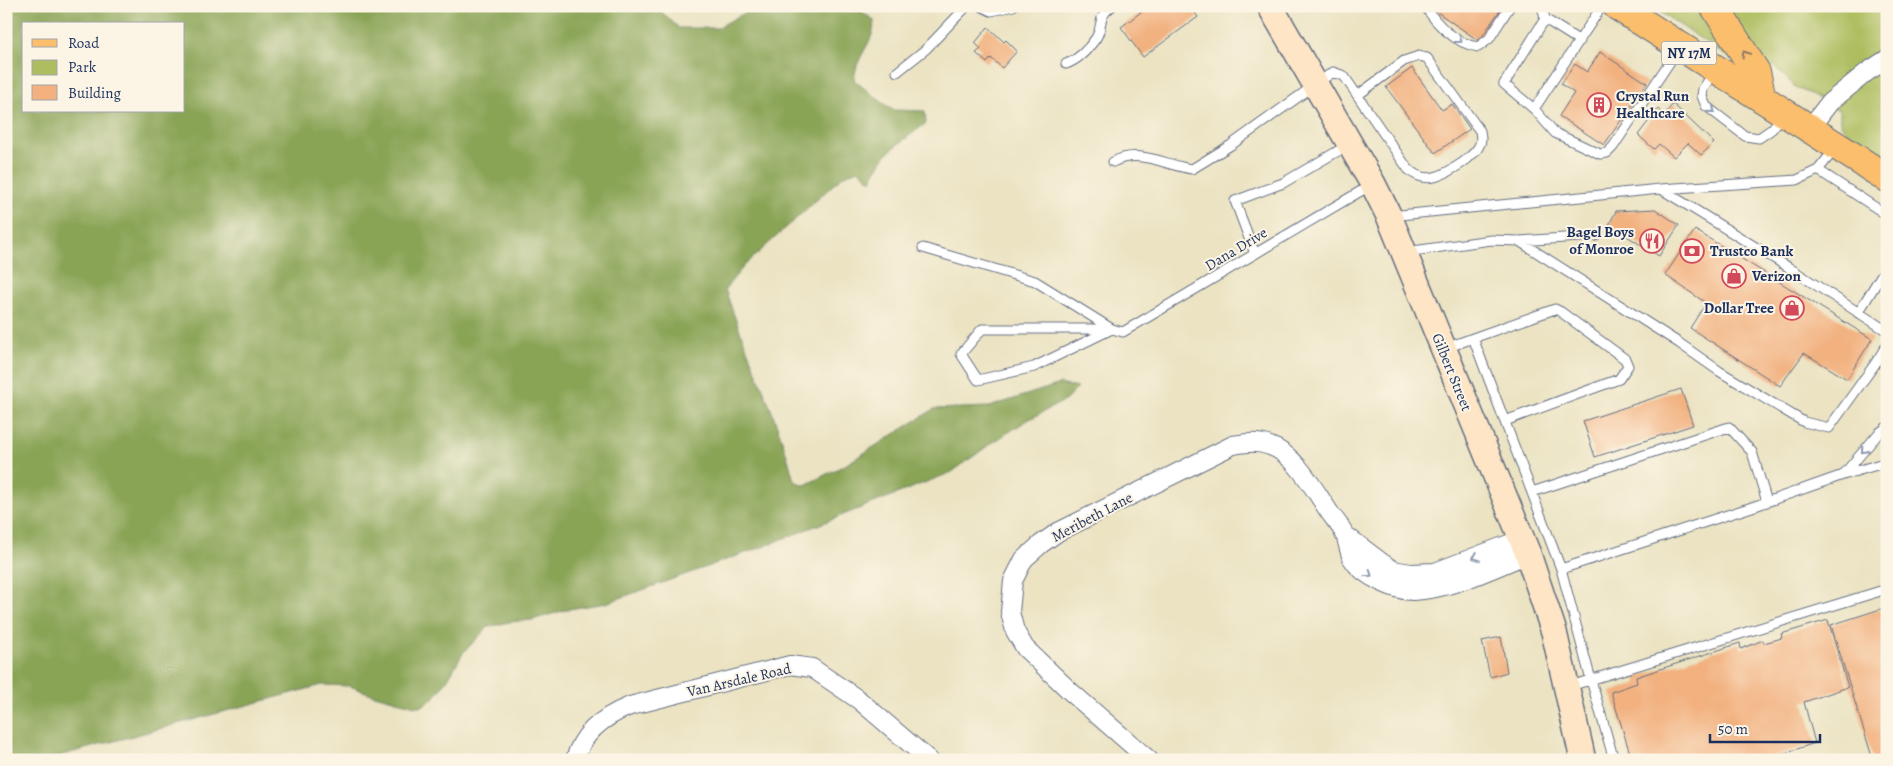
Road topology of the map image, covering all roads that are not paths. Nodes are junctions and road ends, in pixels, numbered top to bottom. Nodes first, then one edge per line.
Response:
1 (967, 6) edge
2 (982, 6) edge
3 (1013, 6) edge
4 (1112, 6) edge
5 (1270, 6) edge
6 (1424, 6) edge
7 (1510, 6) edge
8 (1542, 6) edge
9 (1602, 6) edge
10 (1617, 6) edge
11 (1714, 6) edge
12 (1545, 19) junction
13 (1580, 42) junction
14 (1680, 47) junction
15 (1887, 59) edge
16 (1066, 64) dead end
17 (1716, 70) junction
18 (897, 72) dead end
19 (1315, 84) junction
20 (1358, 95) junction
21 (1762, 98) junction
22 (1534, 109) junction
23 (1784, 113) junction
24 (1809, 129) junction
25 (1350, 144) junction
26 (1837, 147) junction
27 (1113, 162) dead end
28 (1818, 170) junction
29 (1887, 178) edge
30 (1373, 184) junction
31 (1660, 189) junction
32 (1887, 215) edge
33 (1389, 216) junction
34 (1595, 236) dead end
35 (1519, 241) junction
36 (923, 248) dead end
37 (1404, 253) junction
38 (1255, 254) junction
39 (1887, 266) edge
40 (1858, 313) junction
41 (1112, 329) junction
42 (1887, 332) edge
43 (1473, 338) junction
44 (1887, 345) edge
45 (1443, 350) junction
46 (1505, 421) junction
47 (1887, 427) edge
48 (1887, 462) edge
49 (1843, 475) junction
50 (1532, 492) junction
51 (1766, 502) junction
52 (1525, 547) junction
53 (1562, 569) junction
54 (1887, 589) edge
55 (1591, 680) junction
56 (1567, 687) junction
57 (574, 760) edge
58 (929, 760) edge
59 (1149, 760) edge
60 (1583, 760) edge
61 (1614, 760) edge

1 - 18 lane
2 - 3 lane
4 - 16 lane
5 - 19 street, Gilbert Street
6 -> 7 lane
8 - 12 lane
9 - 13 lane
10 - 14 main road, NY 17M
21 -> 11 main road
12 - 13 lane
12 - 22 lane
13 - 22 lane
14 - 17 main road, NY 17M
14 - 22 lane
15 - 24 street
17 - 21 main road, NY 17M
17 -> 23 lane
19 - 20 lane
19 - 25 street, Gilbert Street
19 - 27 lane
20 - 20 lane
21 - 23 main road, NY 17M
23 - 24 main road, NY 17M
24 - 26 main road, NY 17M
25 - 30 street, Gilbert Street
25 - 38 lane
26 - 28 lane
26 - 29 main road, NY 17M
28 - 31 lane
28 - 32 lane
30 - 33 street, Gilbert Street
30 - 38 lane, Dana Drive
31 - 33 lane
31 - 40 lane
33 - 37 street, Gilbert Street
34 - 35 lane
35 - 37 lane
35 - 44 lane
36 - 41 lane
37 - 45 street, Gilbert Street
38 - 41 lane, Dana Drive
39 - 40 lane
40 - 42 lane
41 - 41 lane
43 - 45 lane
43 - 46 lane
43 - 46 lane
45 - 52 street, Gilbert Street
46 - 50 lane
47 -> 49 lane
48 - 49 lane
49 - 51 lane
50 - 51 lane
50 - 53 lane
51 - 53 lane
52 - 56 street, Gilbert Street
52 - 59 street, Meribeth Lane
53 - 55 lane
54 - 55 lane
55 - 56 lane
55 - 61 lane
56 - 60 street, Gilbert Street
57 - 58 street, Van Arsdale Road

